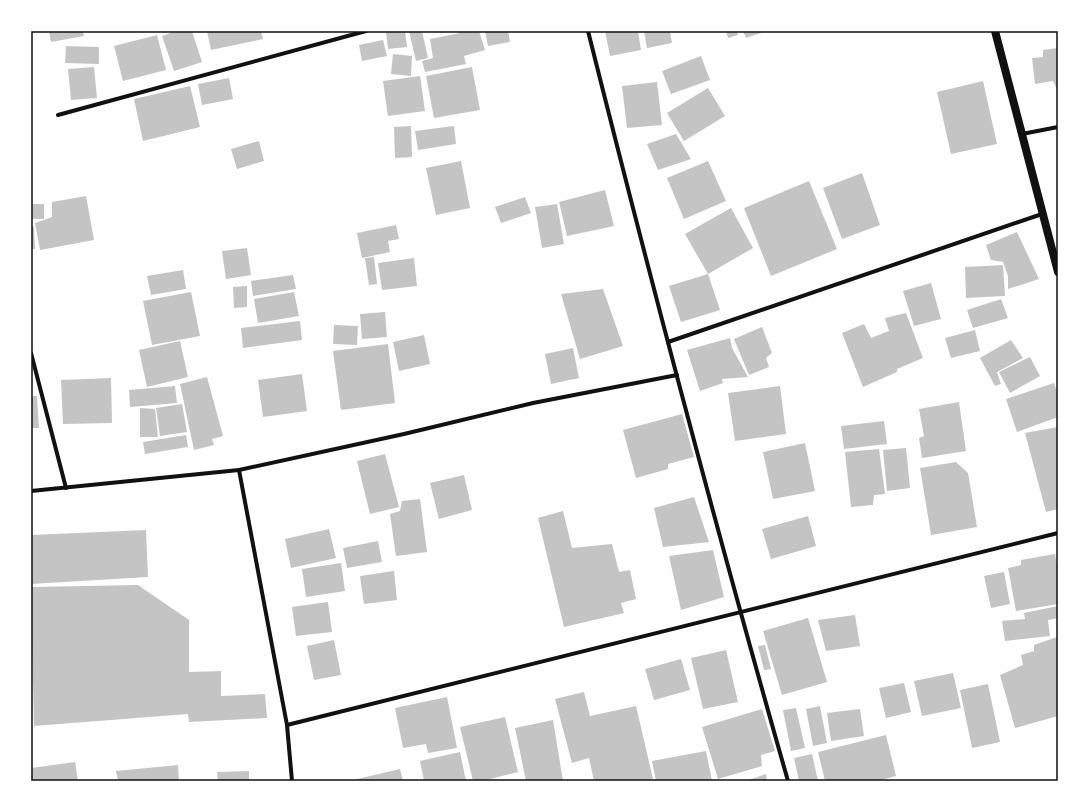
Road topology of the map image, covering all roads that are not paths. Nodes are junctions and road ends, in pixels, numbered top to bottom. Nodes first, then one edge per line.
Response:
1 (366, 31) edge
2 (588, 31) edge
3 (995, 31) edge
4 (58, 115) dead end
5 (1058, 127) edge
6 (1021, 134) junction
7 (1042, 214) junction
8 (1058, 272) edge
9 (668, 342) junction
10 (31, 352) edge
11 (677, 375) junction
12 (239, 470) junction
13 (66, 488) junction
14 (31, 491) edge
15 (1058, 533) edge
16 (741, 611) junction
17 (287, 724) junction
18 (292, 781) edge
19 (788, 781) edge

1 - 4 street
2 - 9 street
3 - 6 main road
5 - 6 street
6 - 7 main road
7 - 8 main road
7 - 9 street
9 - 11 street
10 - 13 street
11 - 12 street
11 - 16 street
12 - 13 street
12 - 17 street
13 - 14 street
15 - 16 street
16 - 17 street
16 - 19 street
17 - 18 street

